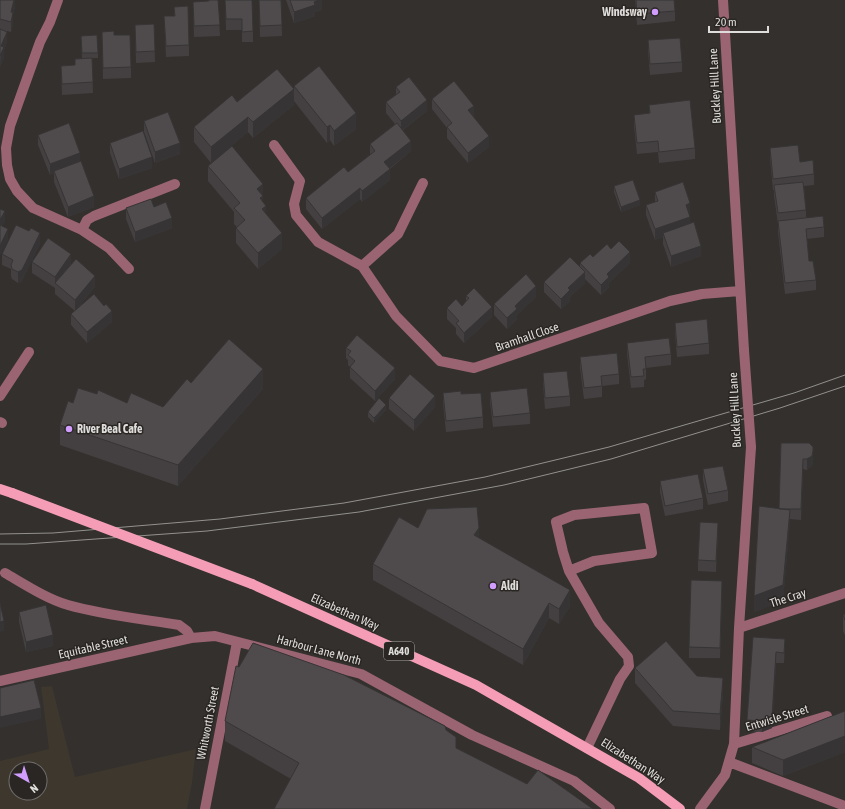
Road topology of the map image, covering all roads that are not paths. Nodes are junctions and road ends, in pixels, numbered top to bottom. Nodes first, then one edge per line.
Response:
1 (58, 0) edge
2 (722, 0) edge
3 (274, 145) dead end
4 (423, 183) dead end
5 (175, 184) dead end
6 (82, 230) junction
7 (362, 266) junction
8 (128, 269) dead end
9 (740, 291) junction
10 (29, 352) dead end
11 (0, 396) edge
12 (0, 489) edge
13 (570, 571) junction
14 (5, 573) dead end
15 (845, 593) edge
16 (739, 628) junction
17 (191, 638) junction
18 (237, 642) junction
19 (0, 681) edge
20 (827, 716) edge
21 (734, 744) junction
22 (587, 748) junction
23 (729, 762) junction
24 (845, 806) edge
25 (205, 809) edge
26 (610, 809) edge
27 (680, 809) edge
28 (700, 809) edge

1 - 6 street
2 - 9 street, Buckley Hill Lane
3 - 7 street, Bramhall Close
4 - 7 street
5 - 6 street
6 - 8 street
7 - 9 street, Bramhall Close
9 - 16 street, Buckley Hill Lane, bridge
10 - 11 street
12 - 22 main road, Elizabethan Way / A640, bridge
13 - 13 street
13 - 22 street
14 - 17 street
15 - 16 street, The Cray
16 - 21 street, Buckley Hill Lane
17 - 18 street, Harbour Lane North
17 - 19 street, Equitable Street
18 - 25 street, Whitworth Street
18 - 26 street, Harbour Lane North
20 - 21 street, Entwisle Street
21 - 23 street, Buckley Hill Lane
22 - 27 main road, Elizabethan Way / A640
23 - 24 street
23 - 28 street, Buckley Hill Lane

